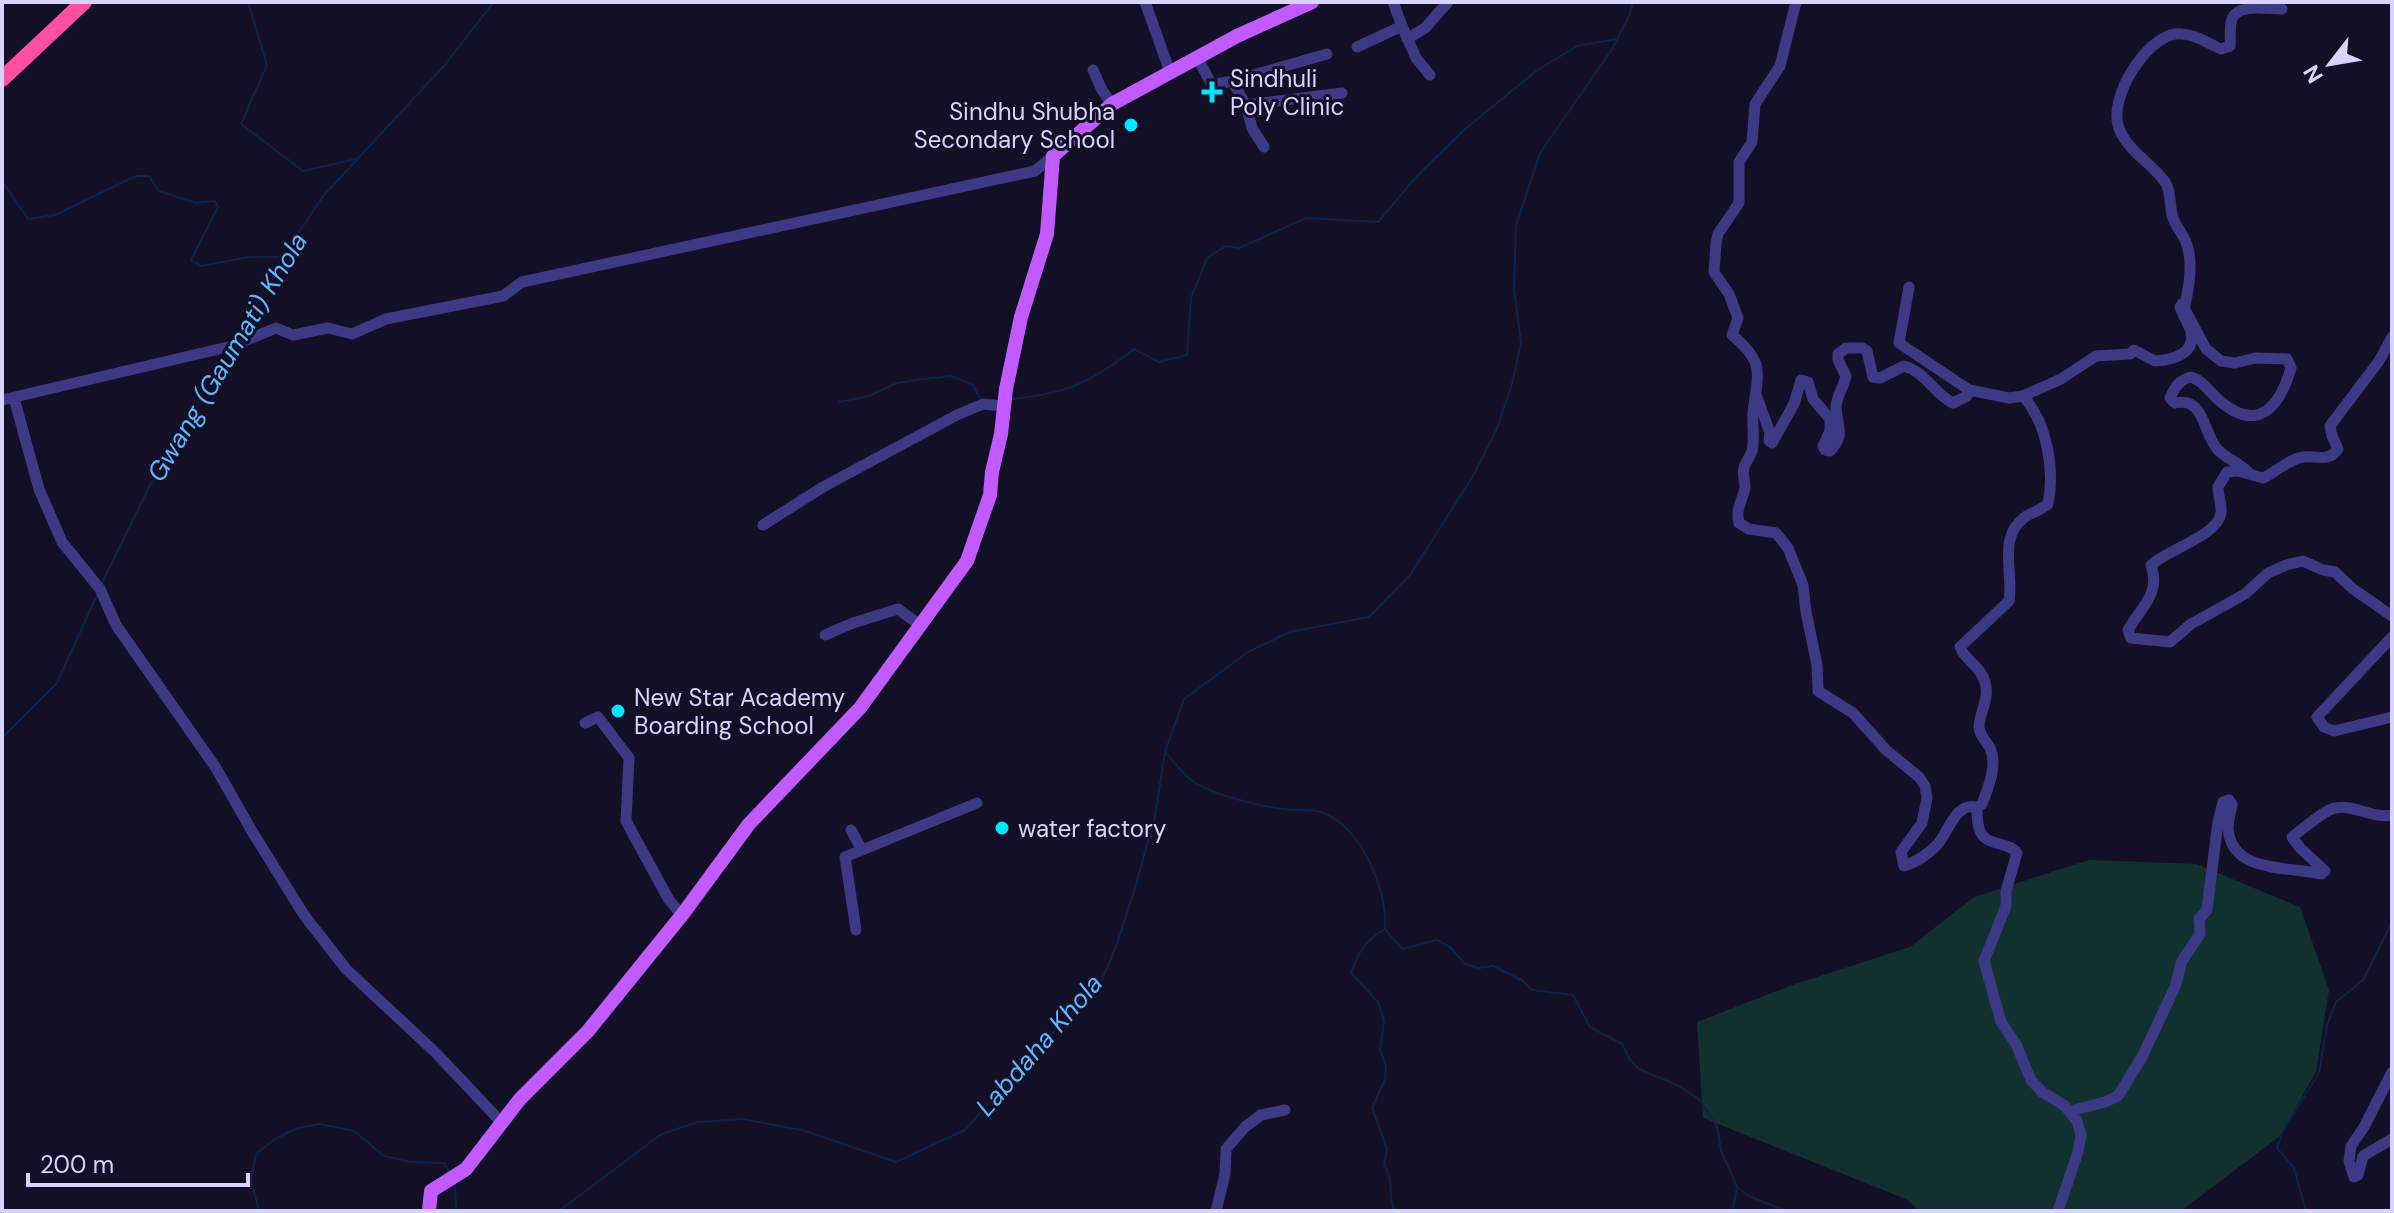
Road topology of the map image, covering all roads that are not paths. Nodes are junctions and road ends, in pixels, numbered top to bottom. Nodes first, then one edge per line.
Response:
1 (84, 2) edge
2 (1145, 2) edge
3 (1312, 2) edge
4 (1393, 2) edge
5 (1448, 2) edge
6 (1796, 2) edge
7 (2282, 9) dead end
8 (1402, 26) junction
9 (1407, 39) junction
10 (1357, 47) dead end
11 (1327, 54) dead end
12 (1197, 57) junction
13 (1093, 70) dead end
14 (1170, 72) junction
15 (1430, 75) dead end
16 (2, 79) edge
17 (1232, 81) junction
18 (1342, 93) dead end
19 (1112, 104) junction
20 (1246, 105) junction
21 (1264, 147) dead end
22 (1053, 156) junction
23 (1909, 287) dead end
24 (2185, 306) junction
25 (2392, 337) edge
26 (1969, 390) junction
27 (1757, 396) junction
28 (2023, 396) junction
29 (8, 399) edge
30 (1004, 406) junction
31 (2249, 473) junction
32 (763, 525) dead end
33 (2392, 616) edge
34 (921, 626) junction
35 (825, 635) dead end
36 (2392, 637) edge
37 (2392, 717) edge
38 (585, 723) dead end
39 (977, 803) dead end
40 (1977, 807) junction
41 (2392, 815) edge
42 (851, 830) dead end
43 (862, 850) junction
44 (682, 915) junction
45 (856, 930) dead end
46 (2392, 1072) edge
47 (1285, 1110) dead end
48 (2070, 1111) junction
49 (501, 1122) junction
50 (2392, 1139) edge
51 (429, 1211) edge
52 (1216, 1211) edge
53 (2058, 1211) edge

1 - 16 highway
2 - 14 street
3 - 12 main road
4 - 8 street
5 - 9 street
6 - 27 street
7 - 24 street
8 - 9 street
8 - 10 street
9 - 15 street
11 - 17 street
12 - 14 main road
12 - 17 street
13 - 19 street
14 - 19 main road
17 - 20 street
18 - 20 street
19 - 22 main road
20 - 21 street
22 - 29 street
22 - 30 main road
23 - 26 street
24 - 28 street
24 - 31 street
25 - 31 street
26 - 27 street
26 - 28 street
27 - 40 street
28 - 40 street
29 - 49 street
30 - 32 street
30 - 34 main road
31 - 33 street
34 - 35 street
34 - 44 main road
36 - 37 street
38 - 44 street
39 - 43 street
40 - 48 street
41 - 48 street
42 - 43 street
43 - 45 street
44 - 49 main road
46 - 50 street
47 - 52 street
48 - 53 street
49 - 51 main road

